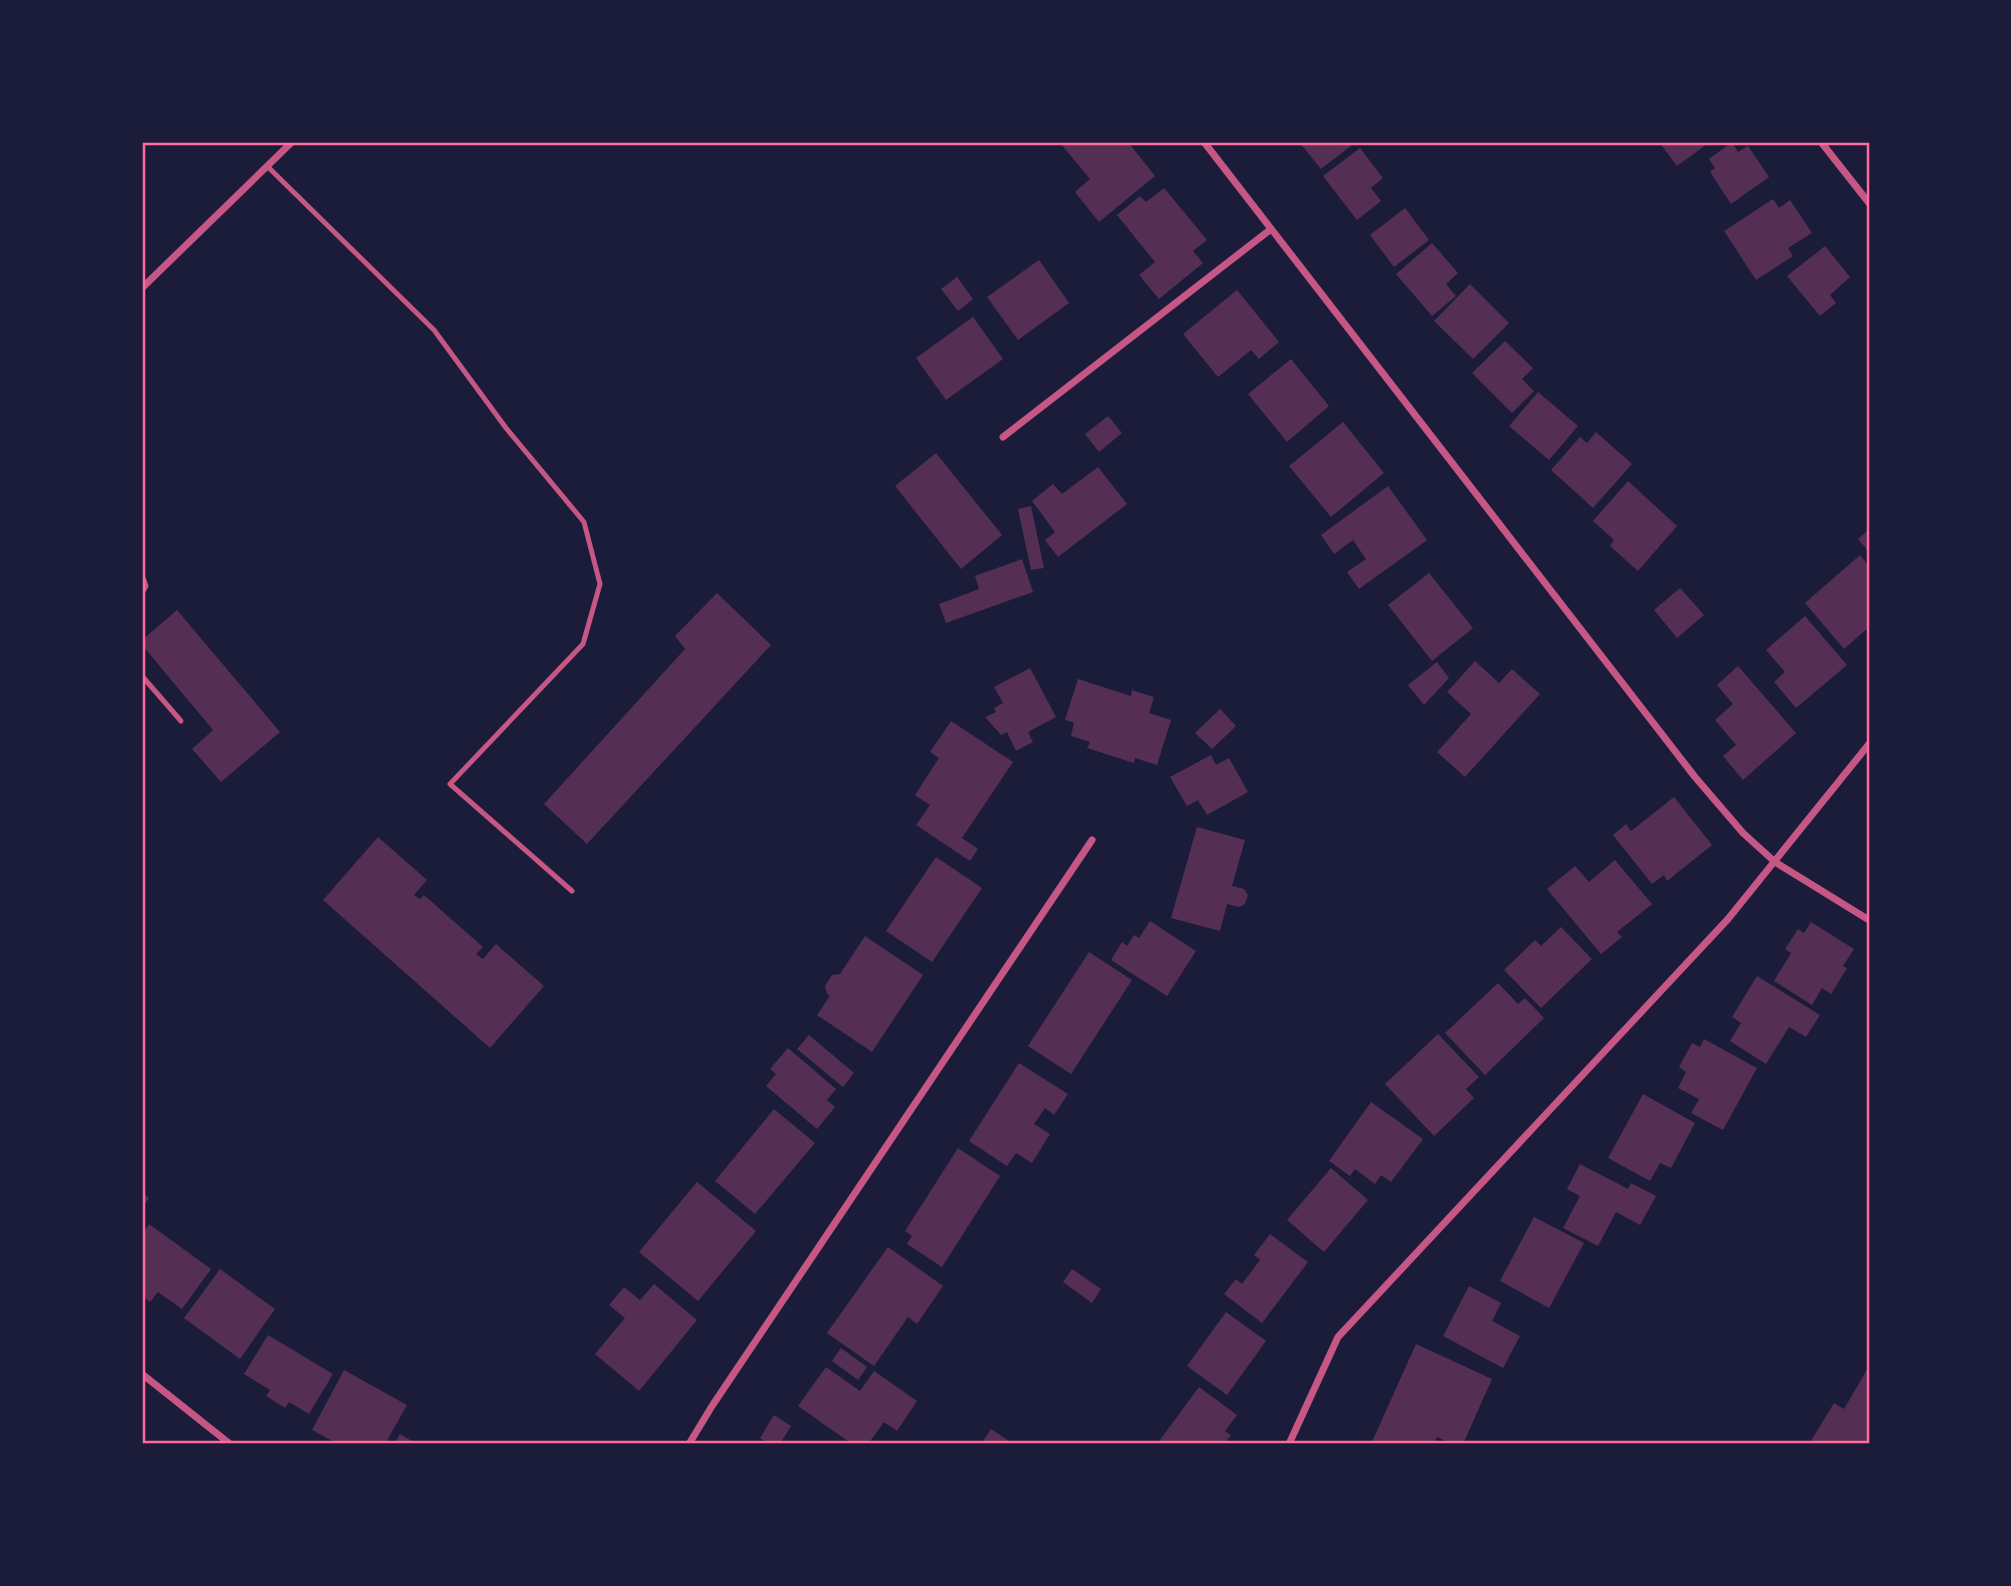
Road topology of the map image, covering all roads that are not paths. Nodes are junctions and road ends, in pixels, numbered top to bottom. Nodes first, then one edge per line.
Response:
1 (292, 142) edge
2 (1204, 142) edge
3 (1821, 142) edge
4 (268, 167) junction
5 (1869, 203) edge
6 (1271, 229) junction
7 (142, 288) edge
8 (1003, 437) dead end
9 (142, 575) edge
10 (142, 593) edge
11 (142, 676) edge
12 (181, 721) dead end
13 (1869, 744) edge
14 (1092, 840) dead end
15 (1775, 862) junction
16 (572, 891) dead end
17 (1869, 920) edge
18 (142, 1374) edge
19 (230, 1444) edge
20 (689, 1444) edge
21 (1289, 1444) edge

1 - 4 street
2 - 6 street
3 - 5 street
4 - 7 street
4 - 16 lane
6 - 8 street
6 - 15 street
9 - 10 lane
11 - 12 lane
13 - 15 street
14 - 20 street
15 - 17 street
15 - 21 street
18 - 19 street

